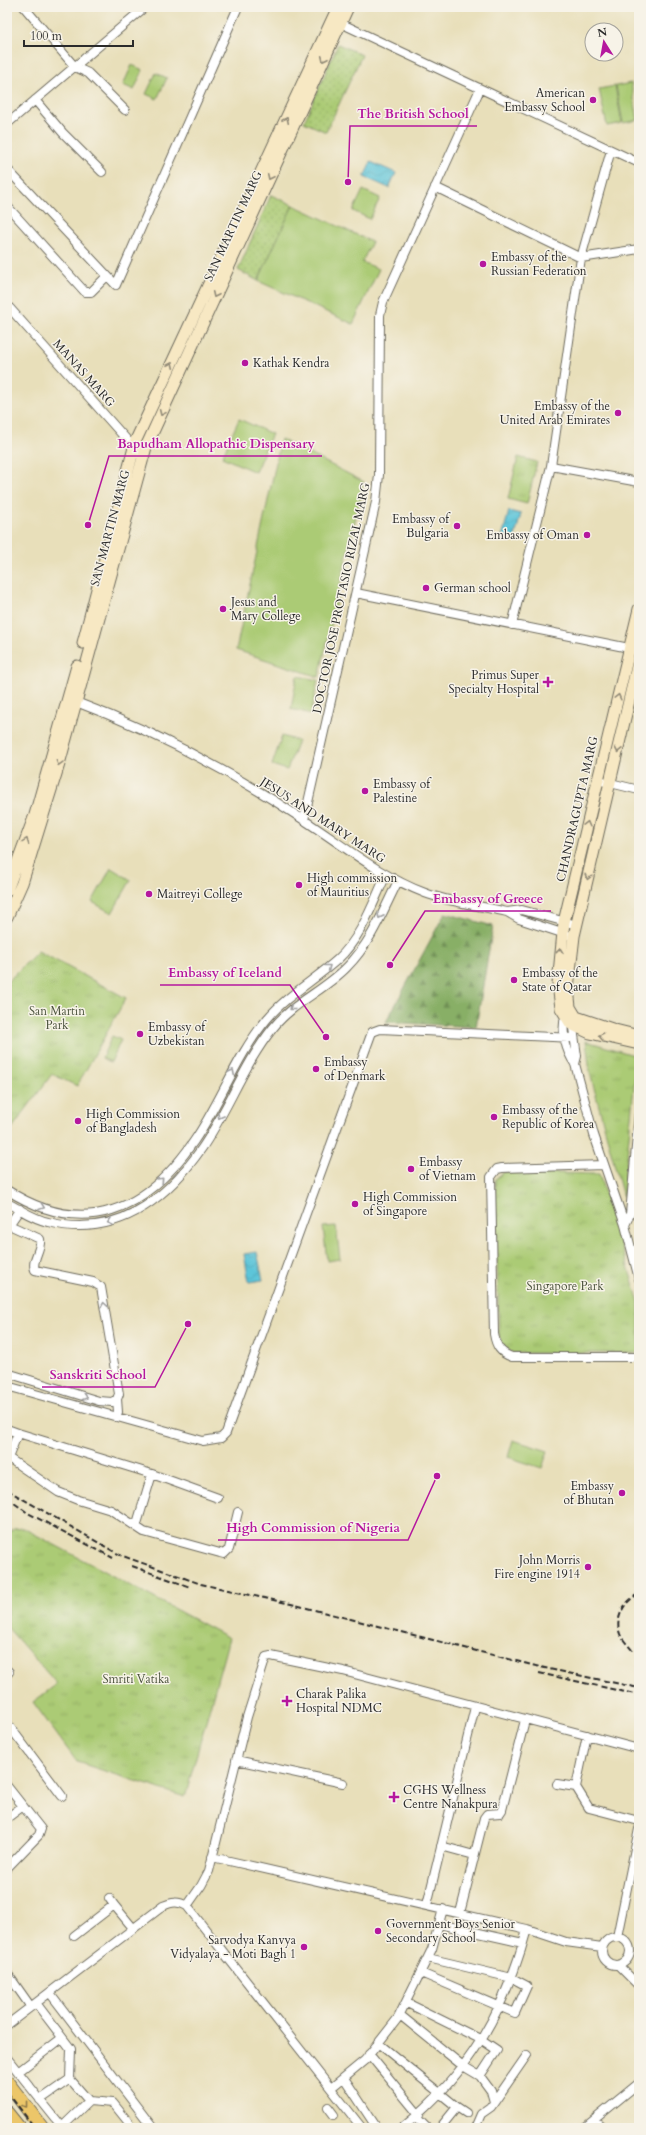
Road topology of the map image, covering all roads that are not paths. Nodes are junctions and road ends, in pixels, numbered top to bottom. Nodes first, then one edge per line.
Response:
1 (24, 7) edge
2 (145, 7) edge
3 (238, 7) edge
4 (338, 7) edge
5 (348, 7) edge
6 (337, 21) junction
7 (75, 67) junction
8 (480, 89) junction
9 (36, 100) junction
10 (124, 110) dead end
11 (7, 124) edge
12 (611, 150) junction
13 (639, 163) edge
14 (7, 169) edge
15 (102, 172) dead end
16 (435, 186) junction
17 (7, 206) edge
18 (639, 249) edge
19 (581, 258) junction
20 (107, 276) junction
21 (7, 305) edge
22 (133, 448) junction
23 (143, 458) junction
24 (550, 466) junction
25 (639, 482) edge
26 (356, 593) junction
27 (639, 609) edge
28 (512, 625) junction
29 (634, 649) edge
30 (639, 658) edge
31 (72, 700) junction
32 (598, 780) junction
33 (611, 784) junction
34 (639, 790) edge
35 (304, 820) junction
36 (386, 875) junction
37 (398, 881) junction
38 (7, 890) edge
39 (507, 912) junction
40 (7, 917) edge
41 (564, 922) junction
42 (576, 931) junction
43 (357, 932) junction
44 (562, 933) junction
45 (369, 940) junction
46 (571, 1015) junction
47 (639, 1036) edge
48 (565, 1038) junction
49 (574, 1038) junction
50 (639, 1044) edge
51 (575, 1064) junction
52 (639, 1114) edge
53 (194, 1141) junction
54 (202, 1147) junction
55 (604, 1165) junction
56 (7, 1190) edge
57 (7, 1203) edge
58 (126, 1205) junction
59 (20, 1209) junction
60 (130, 1216) junction
61 (8, 1224) edge
62 (625, 1225) junction
63 (639, 1279) edge
64 (639, 1357) edge
65 (7, 1373) edge
66 (7, 1386) edge
67 (117, 1399) junction
68 (116, 1417) junction
69 (7, 1429) edge
70 (18, 1433) junction
71 (7, 1457) edge
72 (152, 1474) junction
73 (218, 1498) dead end
74 (238, 1512) dead end
75 (136, 1527) junction
76 (7, 1670) edge
77 (7, 1674) edge
78 (475, 1707) junction
79 (525, 1720) junction
80 (7, 1723) edge
81 (587, 1735) junction
82 (639, 1749) edge
83 (236, 1760) junction
84 (343, 1783) dead end
85 (557, 1784) dead end
86 (7, 1786) edge
87 (576, 1787) junction
88 (62, 1796) dead end
89 (23, 1806) junction
90 (7, 1818) edge
91 (639, 1821) edge
92 (638, 1834) edge
93 (441, 1846) junction
94 (474, 1855) junction
95 (212, 1857) junction
96 (7, 1867) edge
97 (109, 1898) dead end
98 (114, 1905) junction
99 (427, 1905) junction
100 (187, 1906) junction
101 (443, 1909) junction
102 (460, 1913) junction
103 (439, 1924) junction
104 (133, 1928) junction
105 (527, 1929) junction
106 (74, 1936) dead end
107 (617, 1937) junction
108 (523, 1943) junction
109 (602, 1947) junction
110 (428, 1958) junction
111 (618, 1965) junction
112 (7, 1973) edge
113 (421, 1973) junction
114 (512, 1978) junction
115 (639, 1986) edge
116 (50, 1993) junction
117 (407, 2003) junction
118 (34, 2005) junction
119 (500, 2006) junction
120 (400, 2015) junction
121 (7, 2025) edge
122 (62, 2038) junction
123 (482, 2040) junction
124 (378, 2043) junction
125 (370, 2054) junction
126 (527, 2055) dead end
127 (7, 2058) edge
128 (463, 2066) junction
129 (18, 2072) junction
130 (480, 2076) junction
131 (344, 2078) junction
132 (70, 2079) junction
133 (7, 2082) edge
134 (639, 2083) edge
135 (332, 2088) junction
136 (441, 2093) junction
137 (40, 2100) junction
138 (89, 2101) junction
139 (494, 2102) junction
140 (328, 2107) dead end
141 (457, 2107) junction
142 (7, 2113) edge
143 (466, 2113) dead end
144 (334, 2115) dead end
145 (418, 2116) junction
146 (19, 2128) edge
147 (42, 2128) edge
148 (62, 2128) edge
149 (133, 2128) edge
150 (153, 2128) edge
151 (362, 2128) edge
152 (377, 2128) edge
153 (402, 2128) edge
154 (427, 2128) edge
155 (440, 2128) edge
156 (475, 2128) edge
157 (584, 2128) edge

1 - 7 street
2 - 7 street
3 - 20 street
4 - 6 street, SAN MARTIN MARG
5 - 6 street, SAN MARTIN MARG
6 - 8 street
22 -> 6 street, SAN MARTIN MARG
6 -> 23 street, SAN MARTIN MARG
7 - 9 street
7 - 10 street
8 - 12 street
8 - 16 street, DOCTOR JOSE PROTASIO RIZAL MARG
9 - 11 street
9 - 15 street
12 - 13 street
12 - 19 street
14 - 20 street
16 - 19 street
16 - 26 street, DOCTOR JOSE PROTASIO RIZAL MARG
17 - 20 street
18 - 19 street
19 - 24 street
21 - 22 street, MANAS MARG
22 - 23 street, MANAS MARG
22 - 31 street, SAN MARTIN MARG
23 - 31 street, SAN MARTIN MARG
24 - 25 street
24 - 28 street
26 - 28 street
26 - 35 street, DOCTOR JOSE PROTASIO RIZAL MARG
27 - 29 street, CHANDRAGUPTA MARG
28 - 29 street
32 -> 29 street, CHANDRAGUPTA MARG
30 -> 33 street
31 - 35 street, JESUS AND MARY MARG
38 -> 31 street, SAN MARTIN MARG
31 -> 40 street, SAN MARTIN MARG
32 - 33 street
41 -> 32 street, CHANDRAGUPTA MARG
33 - 34 street
33 -> 42 street
35 - 36 street, JESUS AND MARY MARG
36 - 37 street, JESUS AND MARY MARG
36 - 43 street
37 - 39 street, JESUS AND MARY MARG
37 -> 45 street
39 - 41 street
39 - 44 street, JESUS AND MARY MARG
41 - 42 street
41 - 44 street, CHANDRAGUPTA MARG
42 - 44 street, JESUS AND MARY MARG
42 - 46 street
43 - 45 street
53 -> 43 street
46 -> 44 street, CHANDRAGUPTA MARG
45 -> 54 street
46 - 47 street
46 - 48 street
46 - 49 street
50 -> 46 street
48 - 49 street
48 - 51 street
48 - 68 street
49 - 51 street
51 - 55 street
52 - 62 street
53 - 54 street
58 -> 53 street
54 - 60 street
55 - 62 street
55 - 64 street
56 -> 58 street
57 - 59 street
58 - 60 street
60 -> 59 street
59 - 61 street
67 -> 61 street
62 - 63 street
65 -> 67 street
66 - 68 street
67 - 68 street
69 - 70 street
70 - 71 street
70 - 72 street
71 - 75 street
72 - 73 street
72 - 75 street
74 - 75 street
76 - 77 street
78 - 79 street
78 - 83 street
78 - 93 street
79 - 81 street
79 - 94 street
80 - 88 street
81 - 82 street
81 - 87 street
83 - 84 street
83 - 95 street
85 - 87 street
86 - 89 street
87 - 91 street
89 - 90 street
89 - 96 street
92 - 107 street
93 - 94 street
93 - 99 street
94 - 102 street
95 - 99 street
95 - 100 street
97 - 98 street
98 - 104 street
98 - 106 street
99 - 101 street
100 - 104 street
100 - 135 street
101 - 102 street
101 - 103 street
102 - 105 street
103 - 108 street
103 - 110 street
104 - 116 street
105 - 108 street
105 - 109 street
107 - 109 street
107 - 111 street
108 - 114 street
109 - 111 street
110 - 113 street
110 - 114 street
111 - 115 street
112 - 118 street
113 - 117 street
113 - 119 street
114 - 119 street
114 - 119 street
116 - 118 street
116 - 150 street
117 - 120 street
117 - 123 street
118 - 121 street
118 - 122 street
119 - 123 street
120 - 124 street
120 - 128 street
122 - 129 street
122 - 132 street
123 - 128 street
123 - 130 street
124 - 125 street
124 - 136 street
125 - 131 street
125 - 145 street
126 - 139 street
127 - 129 street
128 - 130 street
128 - 136 street
129 - 137 street
130 - 139 street
131 - 135 street
131 - 152 street
132 - 137 street
132 - 138 street
133 -> 147 main road
134 - 157 street
135 - 151 street
136 - 141 street
136 - 145 street
137 - 148 street
138 - 148 street
138 - 149 street
139 - 156 street
140 - 144 street
141 - 143 street
141 - 155 street
142 - 146 main road
145 - 153 street
145 - 154 street

